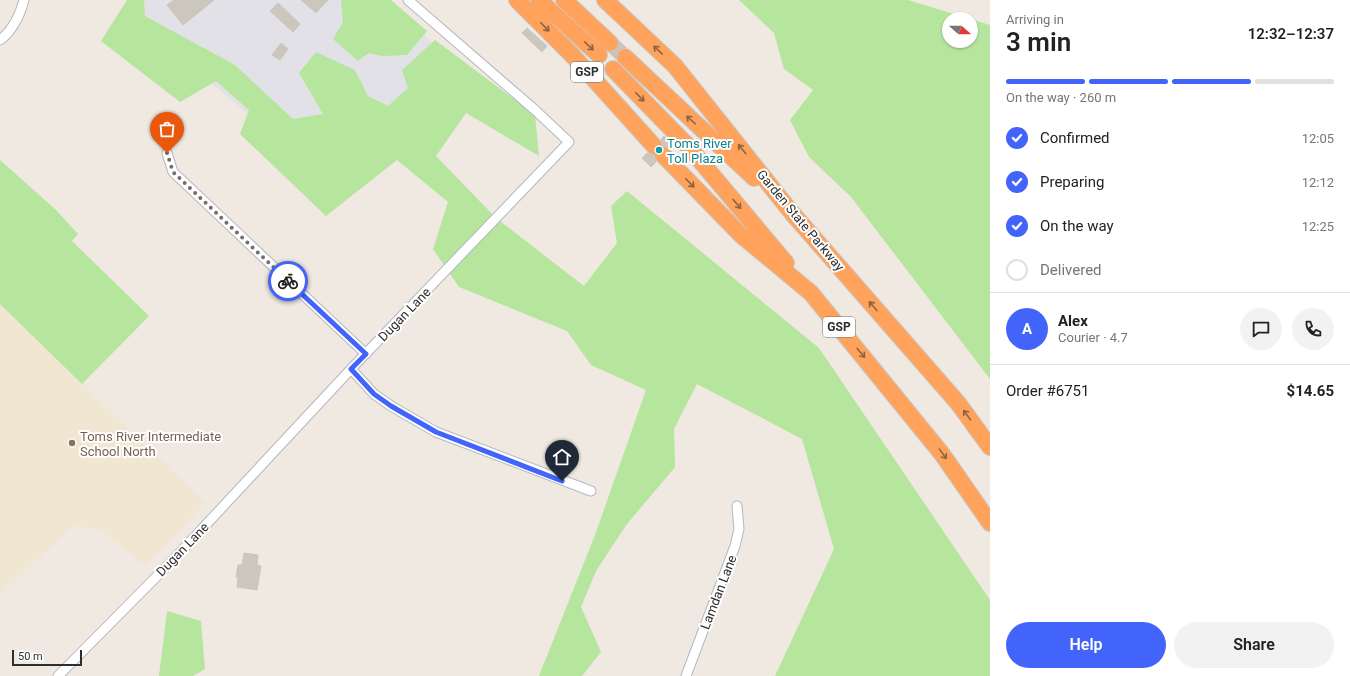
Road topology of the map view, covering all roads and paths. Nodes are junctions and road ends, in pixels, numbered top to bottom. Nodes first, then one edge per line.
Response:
1 (24, 0) edge
2 (408, 0) edge
3 (517, 0) edge
4 (540, 0) edge
5 (564, 0) edge
6 (605, 0) edge
7 (0, 40) edge
8 (610, 43) tunnel mouth
9 (599, 55) tunnel mouth
10 (625, 57) tunnel mouth
11 (613, 69) tunnel mouth
12 (167, 153) dead end
13 (792, 212) junction
14 (811, 293) junction
15 (366, 354) junction
16 (351, 369) junction
17 (990, 447) edge
18 (591, 491) dead end
19 (737, 506) dead end
20 (990, 523) edge
21 (58, 676) edge
22 (686, 676) edge

1 - 7 street
2 - 15 street, Dugan Lane
3 -> 14 highway, GSP
4 -> 9 highway
5 - 8 highway
13 -> 6 highway, Garden State Parkway
13 -> 10 highway
11 -> 14 highway
12 - 15 street
17 -> 13 highway, Garden State Parkway
14 -> 20 highway, GSP
15 - 16 street, Dugan Lane
16 - 18 street
16 - 21 street, Dugan Lane
19 - 22 street, Lamdan Lane

